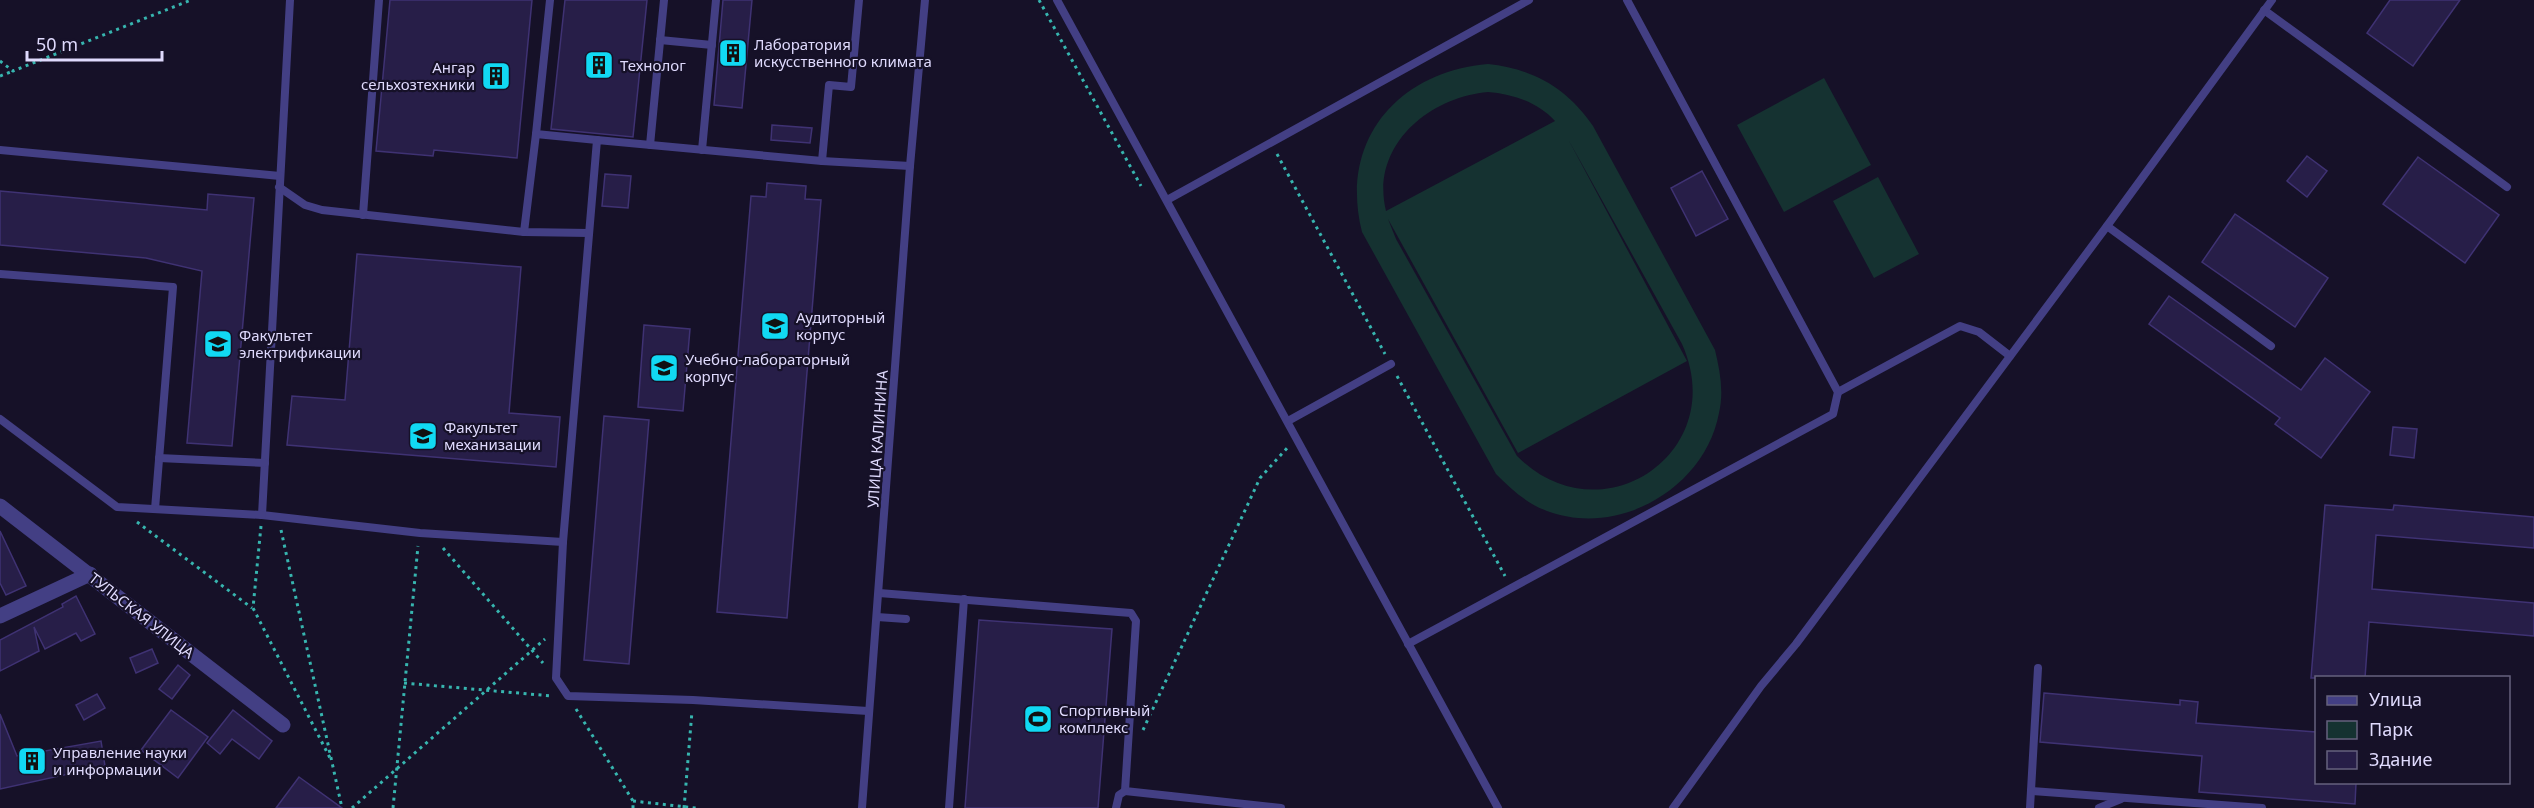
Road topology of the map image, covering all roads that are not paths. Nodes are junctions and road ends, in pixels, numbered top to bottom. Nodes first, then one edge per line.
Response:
1 (290, 0) edge
2 (379, 0) edge
3 (550, 0) edge
4 (664, 0) edge
5 (716, 0) edge
6 (859, 0) edge
7 (926, 0) edge
8 (1057, 0) edge
9 (1529, 0) edge
10 (1627, 0) edge
11 (2272, 0) edge
12 (2264, 10) junction
13 (660, 40) junction
14 (712, 45) junction
15 (536, 134) junction
16 (597, 140) junction
17 (650, 145) junction
18 (0, 150) edge
19 (702, 150) junction
20 (822, 161) junction
21 (910, 166) junction
22 (280, 176) junction
23 (2507, 187) dead end
24 (279, 188) junction
25 (1167, 200) junction
26 (363, 215) junction
27 (2108, 226) junction
28 (524, 232) junction
29 (589, 233) junction
30 (0, 274) edge
31 (2271, 346) dead end
32 (2010, 356) junction
33 (1390, 364) dead end
34 (1838, 392) junction
35 (0, 418) edge
36 (1288, 421) junction
37 (159, 458) junction
38 (264, 463) junction
39 (0, 506) edge
40 (155, 509) junction
41 (262, 515) junction
42 (563, 542) junction
43 (90, 574) junction
44 (879, 593) junction
45 (964, 599) junction
46 (0, 616) edge
47 (877, 617) junction
48 (906, 619) dead end
49 (1408, 644) junction
50 (2038, 668) dead end
51 (868, 711) junction
52 (283, 726) dead end
53 (1125, 791) junction
54 (2031, 791) junction
55 (2124, 798) junction
56 (862, 808) edge
57 (949, 808) edge
58 (1116, 808) edge
59 (1281, 808) edge
60 (1498, 808) edge
61 (1673, 808) edge
62 (2030, 808) edge
63 (2099, 808) edge
64 (2262, 808) edge

1 - 22 lane
2 - 26 lane
3 - 15 lane
4 - 13 lane
5 - 14 lane
6 - 20 lane
7 - 21 lane, УЛИЦА КАЛИНИНА
8 - 25 lane
9 - 25 lane
10 - 34 lane
11 - 12 lane
12 - 23 lane
12 - 27 lane
13 - 14 lane
13 - 17 lane
14 - 19 lane
15 - 16 lane
15 - 28 lane
16 - 17 lane
16 - 29 lane
17 - 19 lane
18 - 22 lane
19 - 20 lane
20 - 21 lane
21 - 44 lane, УЛИЦА КАЛИНИНА
22 - 24 lane
24 - 26 lane
24 - 38 lane
25 - 36 lane
26 - 28 lane
27 - 31 lane
27 - 32 lane
28 - 29 lane
29 - 42 lane
30 - 37 lane
32 - 34 lane
32 - 61 lane
33 - 36 lane
34 - 49 lane
35 - 40 lane
36 - 49 lane
37 - 38 lane
37 - 40 lane
38 - 41 lane
39 - 43 street, ТУЛЬСКАЯ УЛИЦА
40 - 41 lane
41 - 42 lane
42 - 51 lane
43 - 46 street
43 - 52 street, ТУЛЬСКАЯ УЛИЦА
44 - 45 lane
44 - 47 lane, УЛИЦА КАЛИНИНА
45 - 53 lane
45 - 57 lane
47 - 48 lane
47 - 51 lane, УЛИЦА КАЛИНИНА
49 - 60 lane
50 - 54 lane
51 - 56 lane, УЛИЦА КАЛИНИНА
53 - 58 lane
53 - 59 lane
54 - 55 lane
54 - 62 lane
55 - 63 lane
55 - 64 lane

